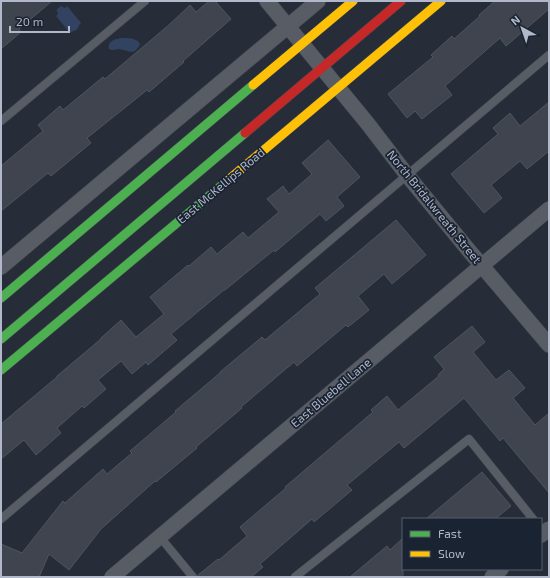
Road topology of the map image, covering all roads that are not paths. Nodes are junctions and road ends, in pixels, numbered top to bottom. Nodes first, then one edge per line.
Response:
1 (145, 1) edge
2 (267, 1) edge
3 (318, 1) edge
4 (353, 1) edge
5 (401, 1) edge
6 (441, 1) edge
7 (288, 26) junction
8 (302, 44) junction
9 (549, 55) edge
10 (322, 68) junction
11 (338, 88) junction
12 (1, 121) edge
13 (407, 175) junction
14 (549, 209) edge
15 (482, 265) junction
16 (1, 267) edge
17 (1, 298) edge
18 (1, 339) edge
19 (549, 345) edge
20 (1, 370) edge
21 (532, 518) edge
22 (1, 519) edge
23 (160, 537) junction
24 (500, 570) edge
25 (112, 577) edge
26 (193, 577) edge
27 (295, 577) edge
28 (492, 577) edge

1 - 12 lane
2 - 7 street, North Bridalwreath Street
3 - 7 street
4 - 8 main road
5 - 10 main road, East McKellips Road
6 - 11 main road, East McKellips Road
7 - 8 street, North Bridalwreath Street
7 - 16 street
8 - 10 street, North Bridalwreath Street
8 - 17 main road
9 - 13 lane
10 - 11 street, North Bridalwreath Street
10 - 18 main road, East McKellips Road
11 - 13 street, North Bridalwreath Street
11 - 20 main road, East McKellips Road
13 - 15 street, North Bridalwreath Street
13 - 22 lane
14 - 15 street, East Bluebell Lane
15 - 19 street, North Bridalwreath Street
15 - 23 street, East Bluebell Lane
21 - 27 lane
23 - 25 street, East Bluebell Lane
23 - 26 lane
24 - 28 street

